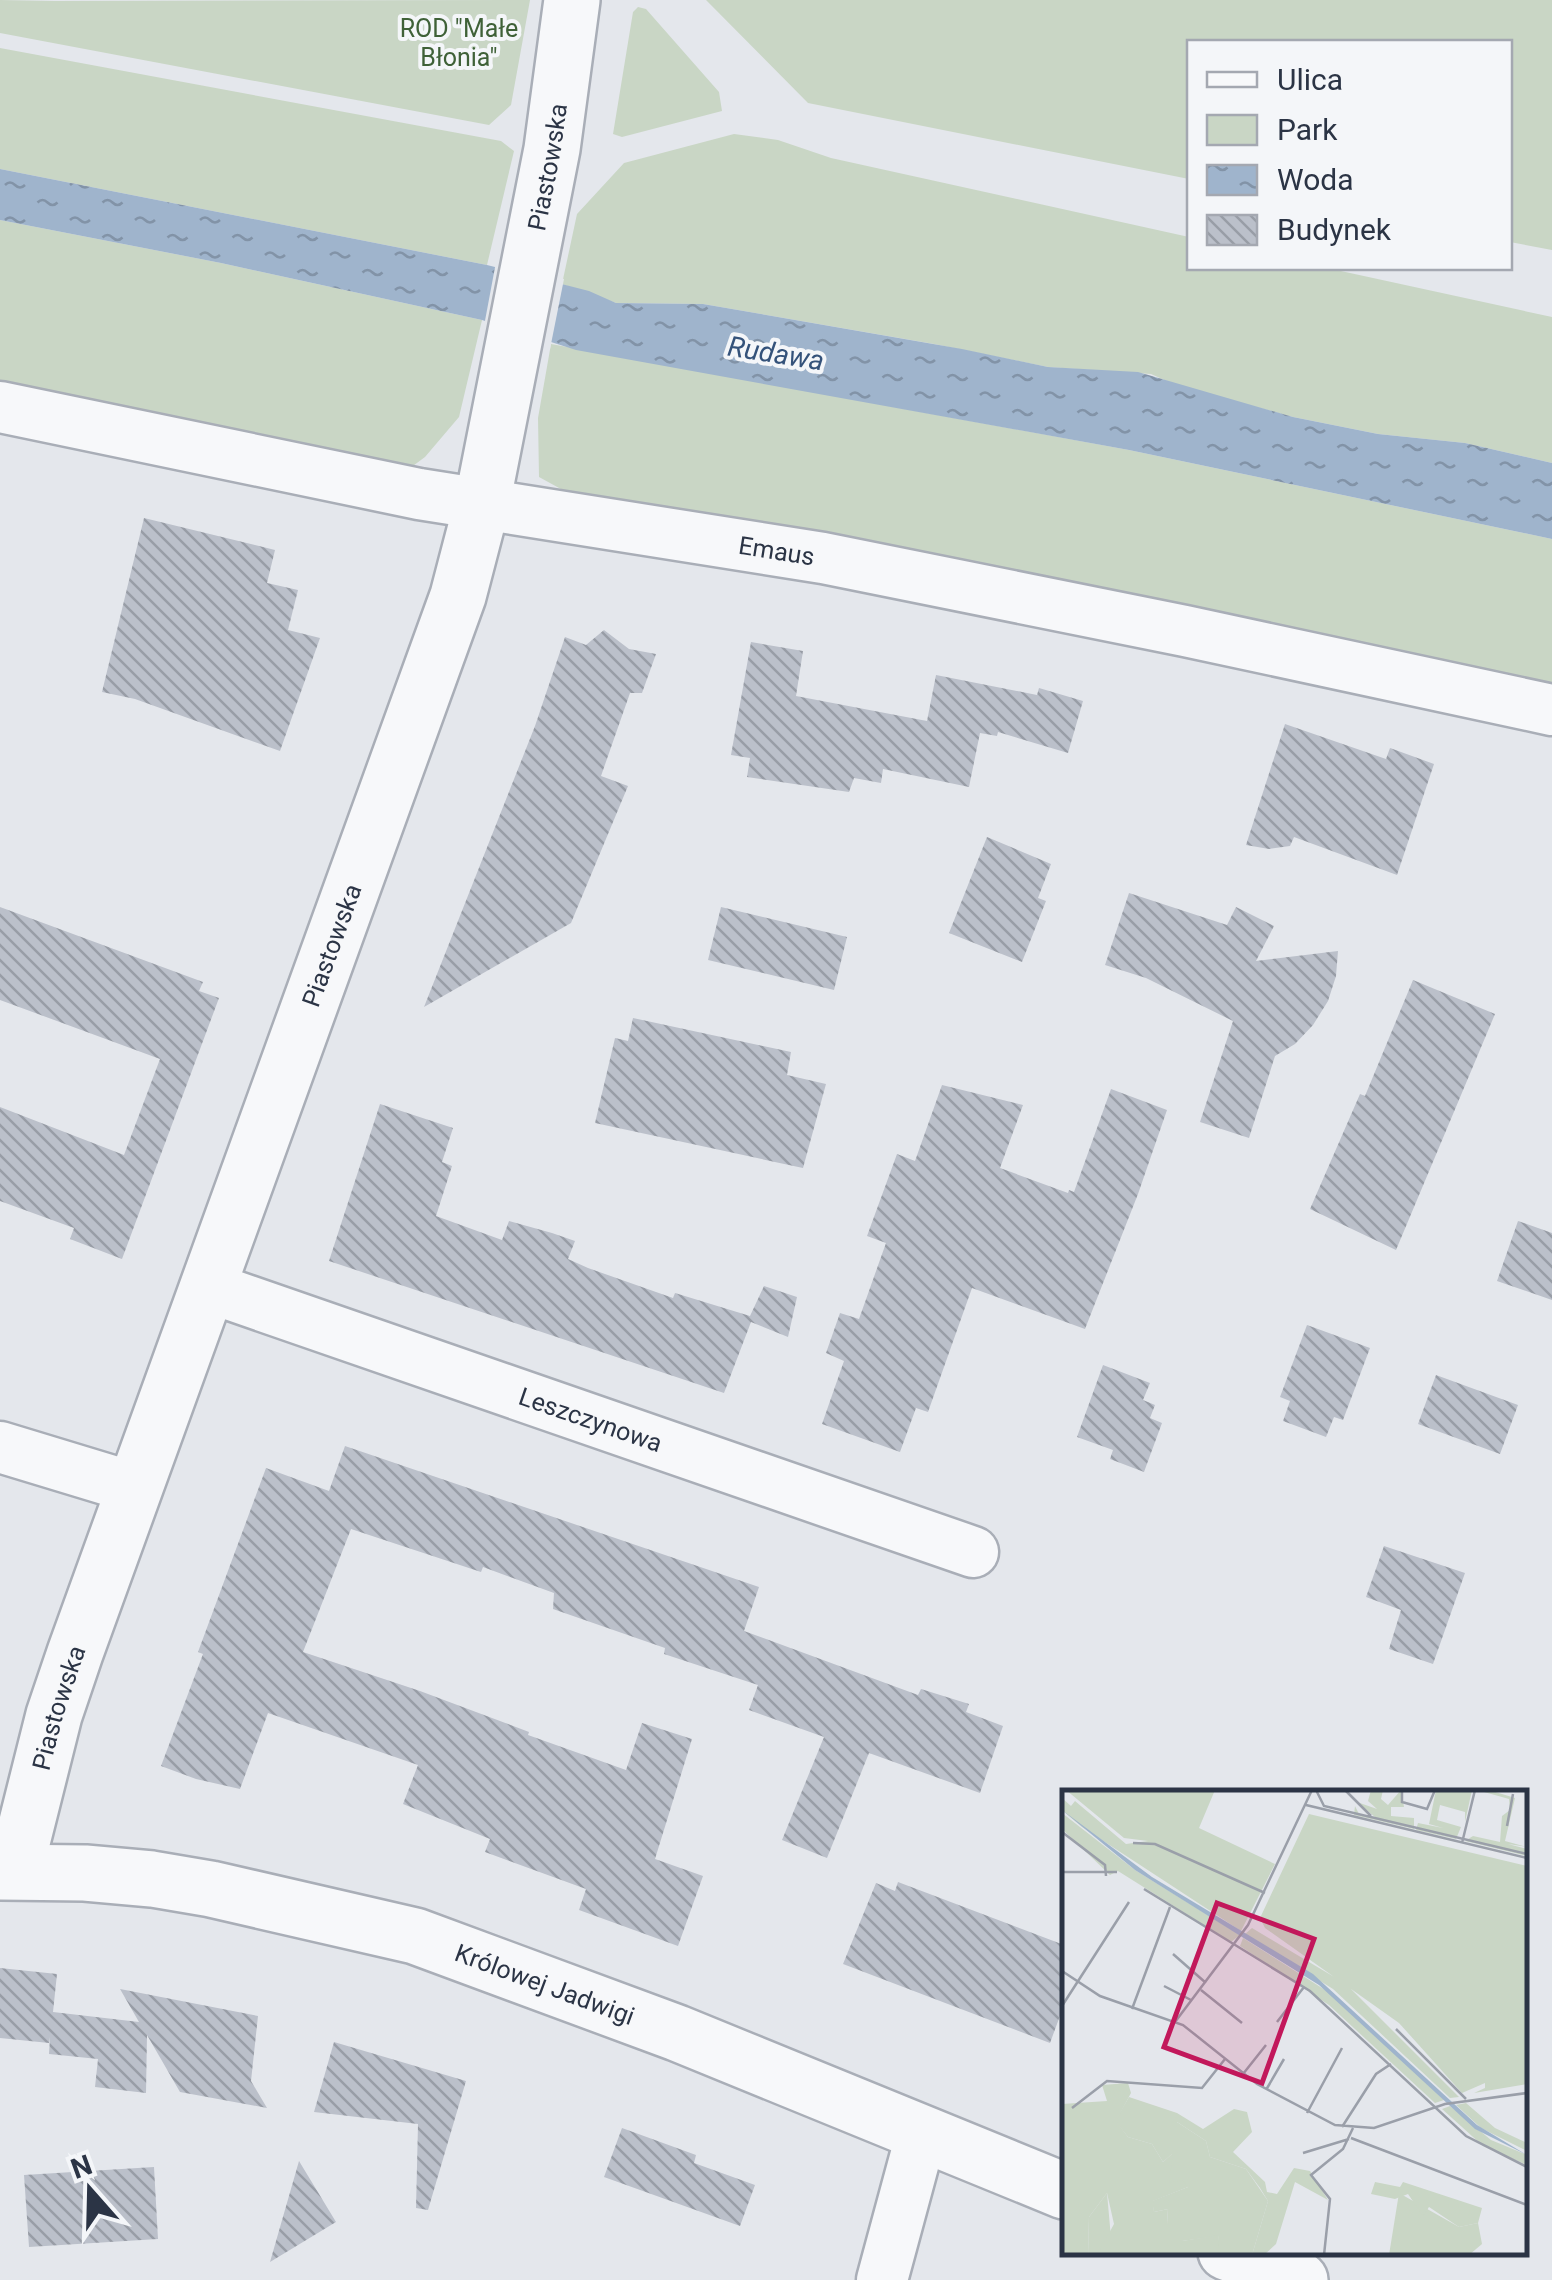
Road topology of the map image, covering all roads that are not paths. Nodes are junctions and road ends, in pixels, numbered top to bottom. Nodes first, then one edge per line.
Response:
1 (572, 0) edge
2 (0, 407) edge
3 (482, 504) junction
4 (1552, 710) edge
5 (208, 1287) junction
6 (0, 1447) edge
7 (135, 1488) junction
8 (973, 1552) dead end
9 (8, 1871) edge
10 (922, 2132) junction
11 (1062, 2190) edge
12 (1234, 2255) edge
13 (882, 2280) edge
14 (1300, 2280) edge

1 - 3 street, Piastowska
2 - 3 street, Emaus
3 - 4 street, Emaus
3 - 5 street, Piastowska
5 - 7 street, Piastowska
5 - 8 street, Leszczynowa
6 - 7 street
7 - 9 street, Piastowska
9 - 10 street, Królowej Jadwigi
10 - 11 street, Królowej Jadwigi
10 - 13 street
12 - 14 street

